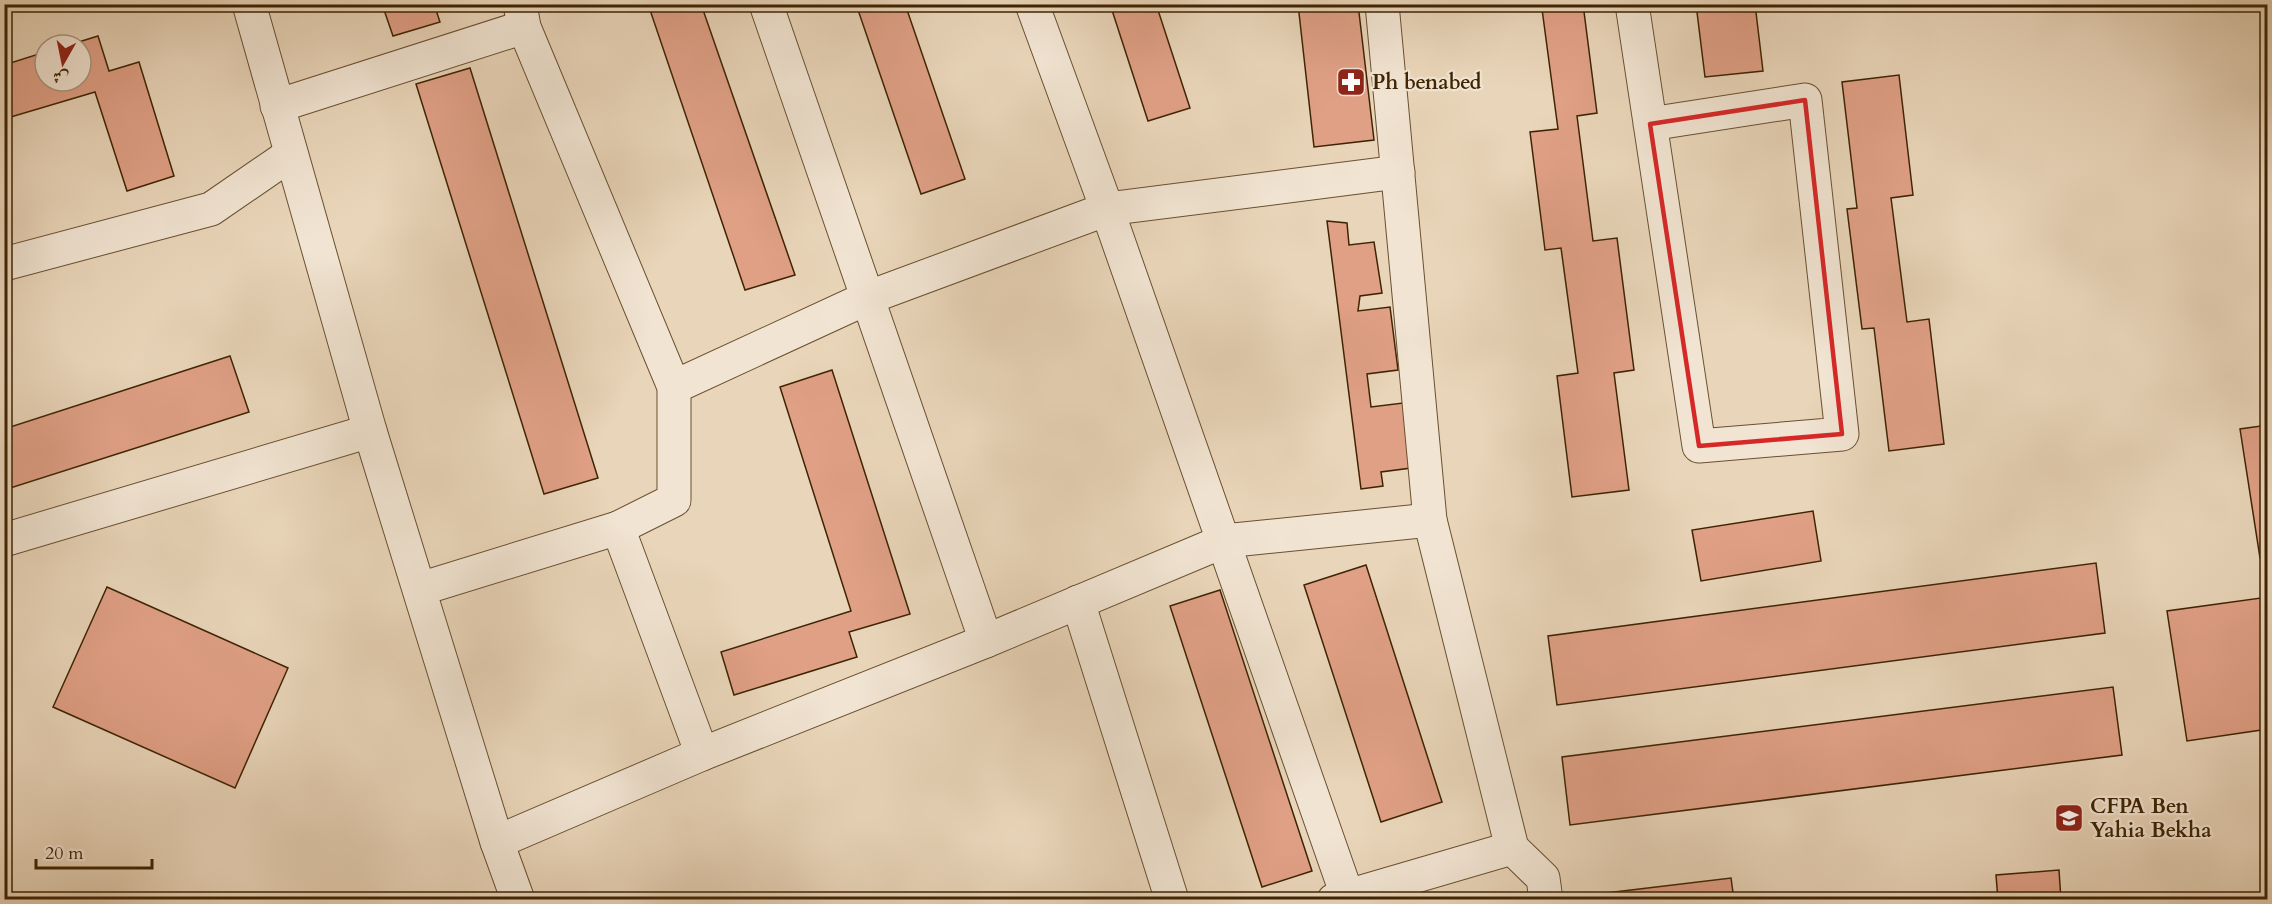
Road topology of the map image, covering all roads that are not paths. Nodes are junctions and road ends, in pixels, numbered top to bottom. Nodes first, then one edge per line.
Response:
1 (249, 4) edge
2 (766, 4) edge
3 (1032, 4) edge
4 (1382, 4) edge
5 (1632, 4) edge
6 (522, 16) edge
7 (278, 106) junction
8 (1650, 124) junction
9 (291, 154) junction
10 (1398, 172) junction
11 (1107, 209) junction
12 (4, 264) edge
13 (867, 298) junction
14 (674, 387) junction
15 (370, 431) junction
16 (1430, 520) junction
17 (618, 528) junction
18 (4, 540) edge
19 (1224, 541) junction
20 (420, 589) junction
21 (1078, 602) junction
22 (986, 641) junction
23 (702, 754) junction
24 (497, 842) junction
25 (1512, 848) junction
26 (1340, 897) edge
27 (518, 900) edge
28 (1172, 900) edge
29 (1546, 900) edge

1 - 7 street
2 - 13 street
3 - 11 street
4 - 10 street
5 - 8 street
6 - 7 street
6 - 14 street
7 - 9 street
8 - 8 street
9 - 12 street
9 - 15 street
10 - 11 street
10 - 16 street
11 - 13 street
11 - 19 street
13 - 14 street
13 - 22 street
14 - 17 street
15 - 18 street
15 - 20 street
16 - 19 street
16 - 25 street
17 - 20 street
17 - 23 street
19 - 21 street
19 - 26 street
20 - 24 street
21 - 22 street
21 - 28 street
22 - 23 street
23 - 24 street
24 - 27 street
25 - 26 street
25 - 29 street

